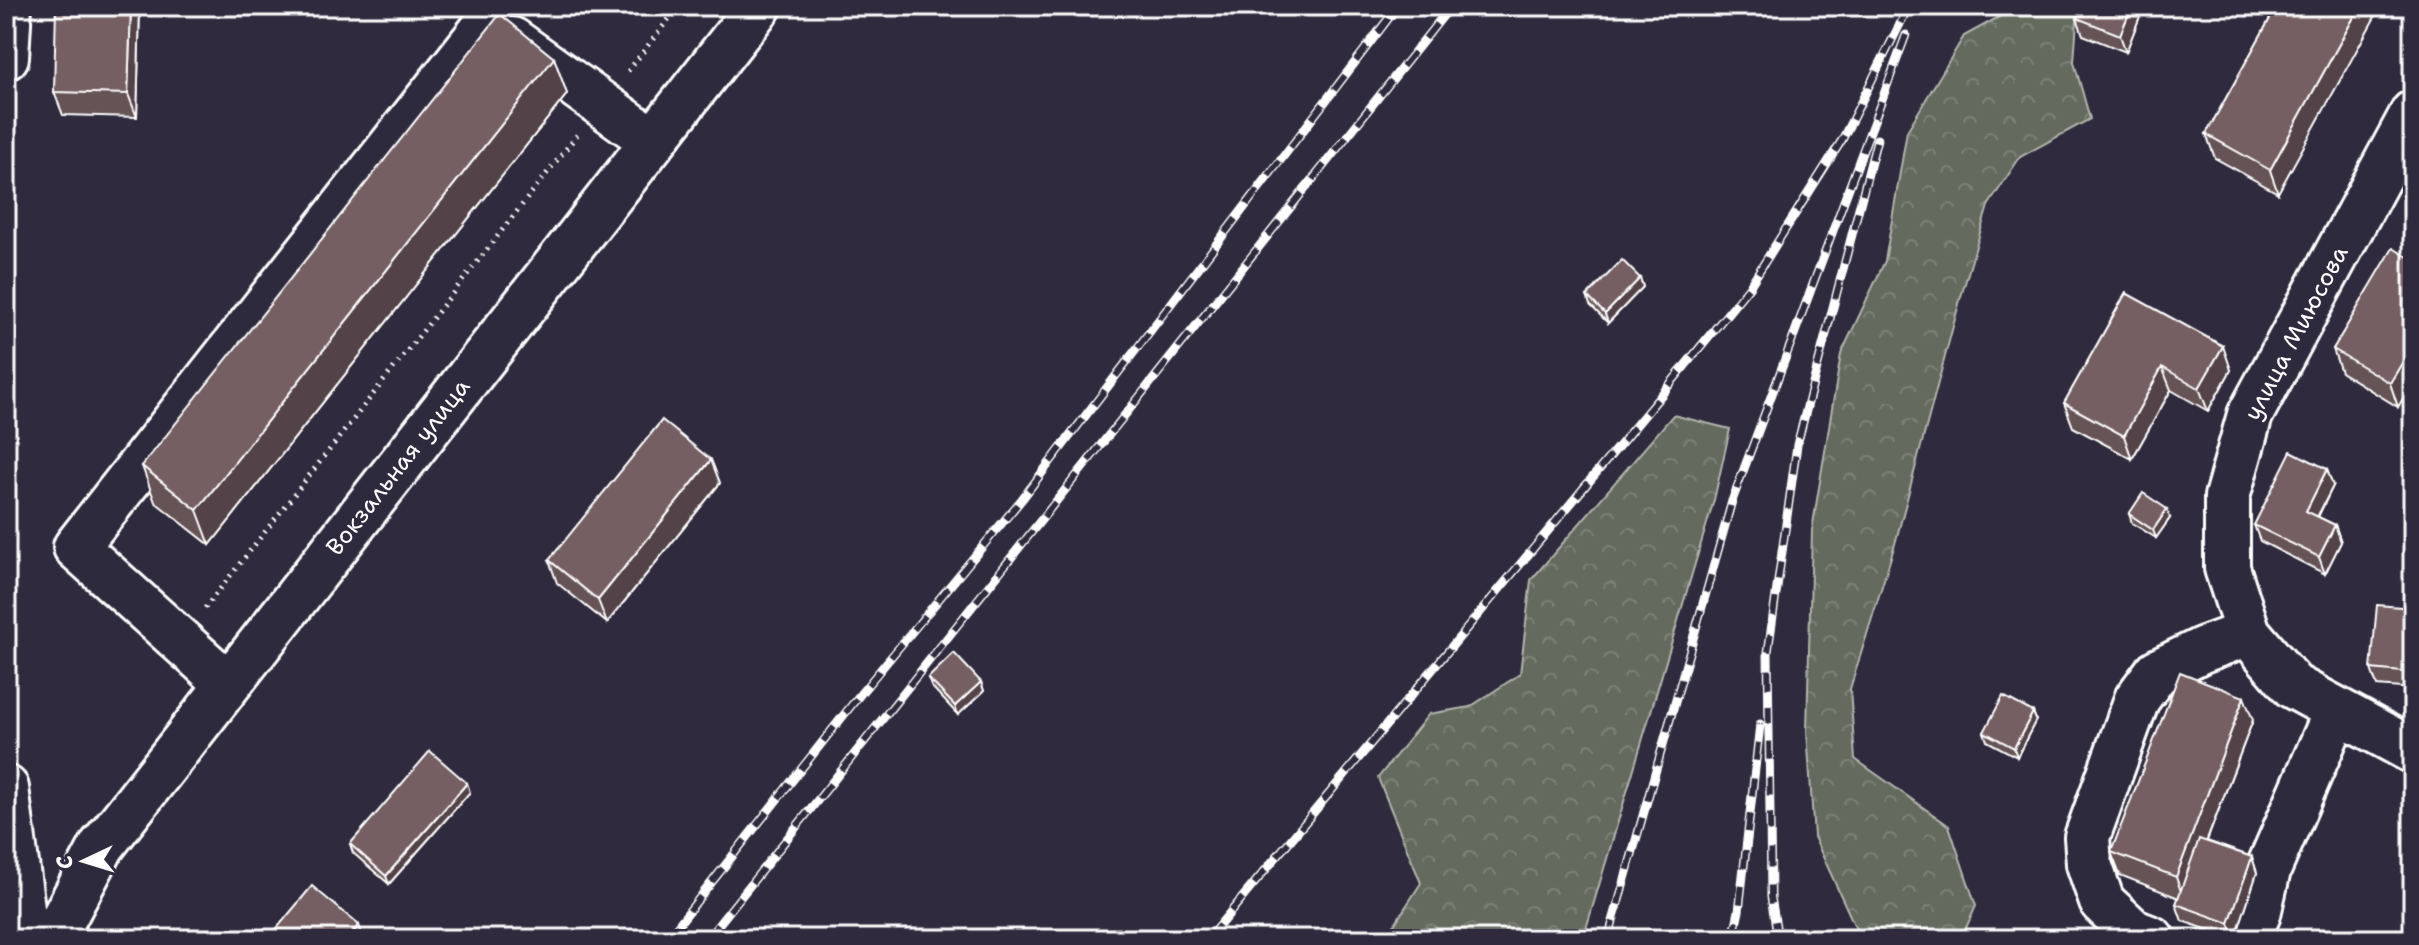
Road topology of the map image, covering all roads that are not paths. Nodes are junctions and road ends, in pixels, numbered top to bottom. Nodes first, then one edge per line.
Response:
1 (9, 6) edge
2 (759, 6) edge
3 (476, 14) edge
4 (6, 57) edge
5 (2413, 113) edge
6 (653, 141) junction
7 (2248, 633) junction
8 (228, 684) junction
9 (2337, 710) junction
10 (2413, 751) edge
11 (6, 788) edge
12 (26, 939) edge
13 (57, 939) edge
14 (2152, 939) edge
15 (2247, 939) edge

1 - 4 street
2 - 6 street, Вокзальная улица
3 - 6 street
3 - 8 street
5 - 7 street, улица Миюсова
6 - 8 street, Вокзальная улица
7 - 9 street
7 - 14 street
8 - 13 street, Вокзальная улица
9 - 10 street
9 - 15 street
11 - 12 street

